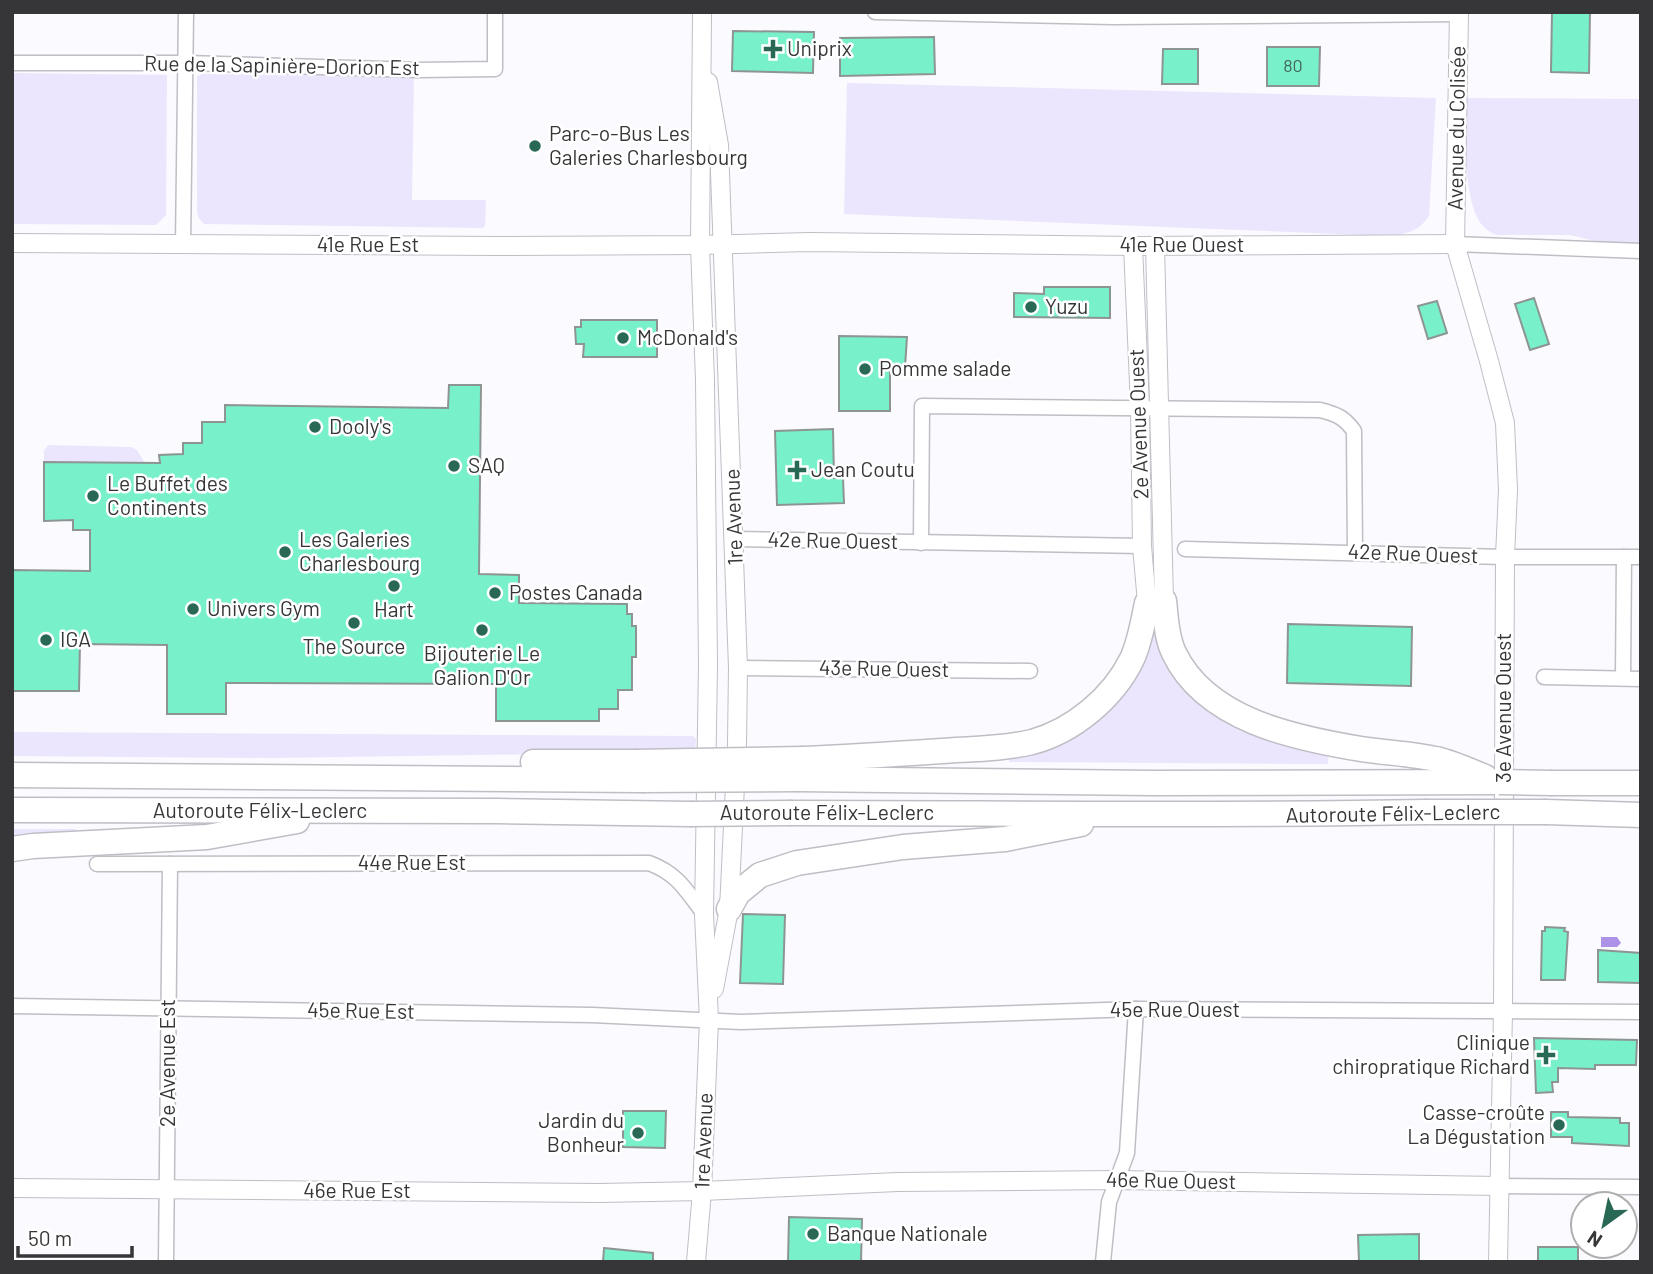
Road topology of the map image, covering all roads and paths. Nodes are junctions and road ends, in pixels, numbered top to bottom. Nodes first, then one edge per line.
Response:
1 (186, 12) edge
2 (495, 12) edge
3 (875, 12) edge
4 (702, 13) edge
5 (1459, 13) edge
6 (1114, 14) edge
7 (12, 63) edge
8 (186, 63) junction
9 (12, 243) edge
10 (724, 243) junction
11 (1455, 244) junction
12 (183, 245) junction
13 (700, 245) junction
14 (1133, 246) junction
15 (1155, 246) junction
16 (1641, 251) edge
17 (1149, 408) junction
18 (735, 540) junction
19 (921, 543) junction
20 (1142, 546) junction
21 (1185, 549) dead end
22 (1355, 552) junction
23 (1505, 557) junction
24 (1624, 557) junction
25 (1641, 557) edge
26 (1155, 602) junction
27 (738, 668) junction
28 (1030, 671) dead end
29 (1544, 677) dead end
30 (1623, 678) junction
31 (1641, 679) edge
32 (802, 769) junction
33 (1438, 772) junction
34 (12, 775) edge
35 (1641, 783) edge
36 (12, 810) edge
37 (348, 811) junction
38 (1136, 813) junction
39 (1641, 815) edge
40 (12, 849) edge
41 (97, 864) dead end
42 (170, 864) junction
43 (729, 909) junction
44 (704, 914) junction
45 (12, 1006) edge
46 (168, 1008) junction
47 (1136, 1009) junction
48 (1503, 1011) junction
49 (1641, 1012) edge
50 (709, 1020) junction
51 (1116, 1180) junction
52 (1499, 1186) junction
53 (1641, 1187) edge
54 (12, 1188) edge
55 (167, 1191) junction
56 (702, 1191) junction
57 (166, 1262) edge
58 (696, 1262) edge
59 (1103, 1262) edge
60 (1498, 1262) edge

1 - 8 street
2 - 8 street, Rue de la Sapinière-Dorion Est
3 - 6 street
4 - 10 street, 1re Avenue
4 - 13 street, 1re Avenue
5 - 6 street
5 - 11 street, Avenue du Colisée
7 - 8 street, Rue de la Sapinière-Dorion Est
8 - 12 street
9 - 12 street, 41e Rue Est
10 - 13 street, 41e Rue Est
10 - 14 street, 41e Rue Ouest
10 - 18 street, 1re Avenue
11 - 15 street, 41e Rue Ouest
11 - 16 street, 41e Rue Ouest
11 - 23 street, 3e Avenue Ouest
12 - 13 street, 41e Rue Est
13 - 44 street, 1re Avenue
14 - 15 street, 41e Rue Ouest
14 - 17 street, 2e Avenue Ouest
15 - 17 street, 2e Avenue Ouest
17 - 19 street
17 - 20 street, 2e Avenue Ouest
17 - 22 street
17 - 26 street, 2e Avenue Ouest
18 - 19 street, 42e Rue Ouest
18 - 27 street, 1re Avenue
19 - 20 street, 42e Rue Ouest
20 - 26 street, 2e Avenue Ouest
21 - 22 street, 42e Rue Ouest
22 - 23 street, 42e Rue Ouest
23 - 24 street, 42e Rue Ouest
23 - 48 street, 3e Avenue Ouest
24 - 25 street, 42e Rue Ouest
24 - 30 street
26 - 32 highway
26 - 33 highway
27 - 28 street, 43e Rue Ouest
27 - 43 street, 1re Avenue
29 - 30 street
30 - 31 street
32 - 33 highway, Autoroute Félix-Leclerc
32 - 34 highway, Autoroute Félix-Leclerc, bridge
33 - 35 highway, Autoroute Félix-Leclerc, bridge
36 - 37 highway, Autoroute Félix-Leclerc
37 - 38 highway, Autoroute Félix-Leclerc, bridge
37 - 40 highway
38 - 39 highway, Autoroute Félix-Leclerc, bridge
38 - 43 highway
41 - 42 street, 44e Rue Est
42 - 44 street, 44e Rue Est
42 - 46 street, 2e Avenue Est
43 - 50 street, 1re Avenue
44 - 50 street, 1re Avenue
45 - 46 street, 45e Rue Est
46 - 50 street, 45e Rue Est
46 - 55 street, 2e Avenue Est
47 - 48 street, 45e Rue Ouest
47 - 50 street, 45e Rue Ouest
47 - 51 street
48 - 49 street, 45e Rue Ouest
48 - 52 street, 3e Avenue Ouest
50 - 56 street, 1re Avenue
51 - 52 street, 46e Rue Ouest
51 - 56 street, 46e Rue Ouest
51 - 59 street
52 - 53 street, 46e Rue Ouest
52 - 60 street, 3e Avenue Ouest
54 - 55 street, 46e Rue Est
55 - 56 street, 46e Rue Est
55 - 57 street, 2e Avenue Est
56 - 58 street, 1re Avenue

